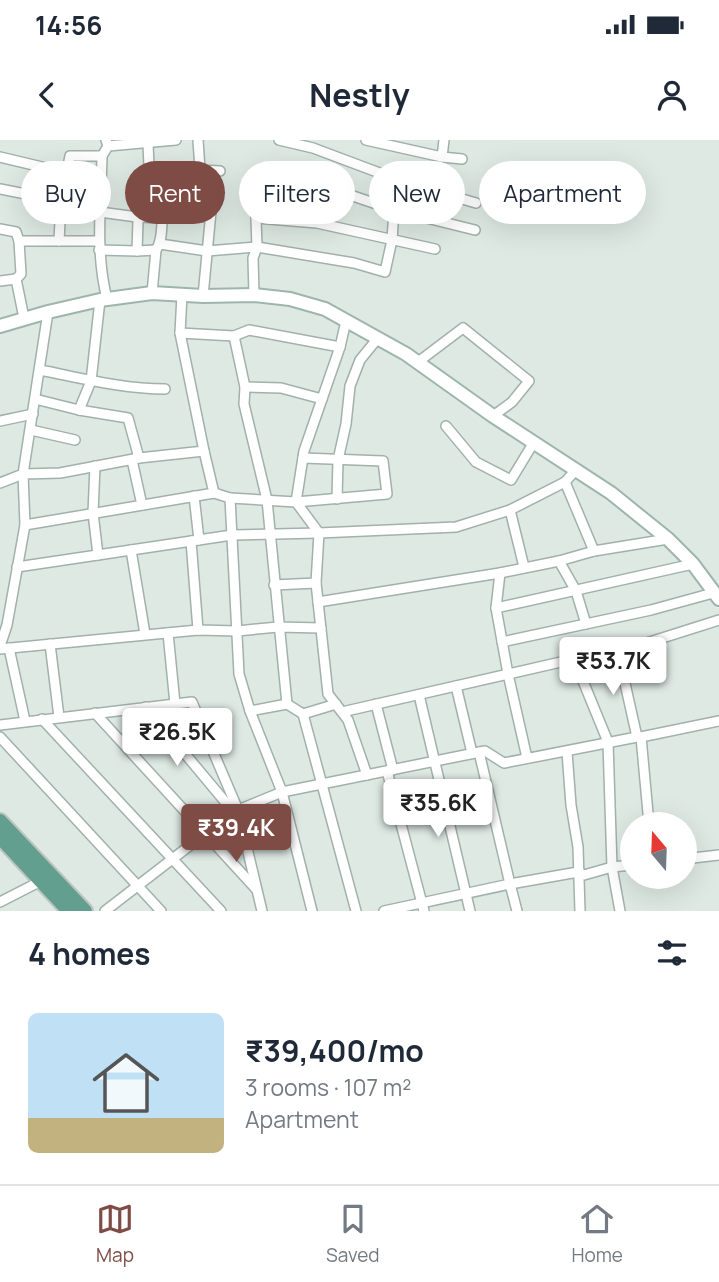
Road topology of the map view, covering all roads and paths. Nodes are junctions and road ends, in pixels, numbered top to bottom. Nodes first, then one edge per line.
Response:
1 (176, 140) edge
2 (198, 140) edge
3 (279, 140) edge
4 (366, 140) edge
5 (444, 140) edge
6 (149, 142) edge
7 (107, 143) edge
8 (314, 144) edge
9 (102, 156) junction
10 (0, 157) edge
11 (442, 157) junction
12 (462, 159) dead end
13 (69, 161) edge
14 (102, 161) edge
15 (149, 161) edge
16 (199, 161) edge
17 (21, 162) edge
18 (369, 167) edge
19 (0, 189) edge
20 (21, 193) edge
21 (465, 200) edge
22 (476, 203) dead end
23 (60, 224) edge
24 (100, 224) edge
25 (137, 224) edge
26 (161, 224) edge
27 (209, 224) edge
28 (256, 224) edge
29 (321, 224) edge
30 (393, 224) edge
31 (451, 224) edge
32 (0, 229) edge
33 (475, 230) dead end
34 (392, 240) junction
35 (19, 241) junction
36 (59, 241) junction
37 (99, 245) junction
38 (158, 247) junction
39 (257, 247) junction
40 (435, 250) dead end
41 (137, 251) junction
42 (207, 251) junction
43 (16, 279) junction
44 (0, 281) edge
45 (152, 293) junction
46 (181, 295) junction
47 (254, 295) junction
48 (203, 296) junction
49 (103, 300) junction
50 (48, 312) junction
51 (24, 318) junction
52 (346, 321) junction
53 (0, 326) edge
54 (180, 333) junction
55 (234, 336) junction
56 (378, 338) junction
57 (340, 347) junction
58 (418, 362) junction
59 (40, 370) junction
60 (91, 380) junction
61 (245, 387) junction
62 (165, 388) dead end
63 (36, 399) junction
64 (322, 399) junction
65 (79, 410) junction
66 (33, 414) junction
67 (493, 416) junction
68 (0, 421) edge
69 (446, 426) dead end
70 (31, 430) junction
71 (75, 440) dead end
72 (534, 442) junction
73 (204, 451) junction
74 (303, 458) junction
75 (136, 459) junction
76 (338, 460) junction
77 (95, 466) junction
78 (575, 471) junction
79 (23, 474) junction
80 (565, 482) junction
81 (0, 483) edge
82 (214, 493) junction
83 (194, 496) junction
84 (230, 498) junction
85 (337, 499) junction
86 (267, 500) junction
87 (296, 502) junction
88 (142, 505) junction
89 (510, 510) junction
90 (93, 513) junction
91 (25, 525) junction
92 (319, 533) junction
93 (270, 534) junction
94 (232, 535) junction
95 (668, 539) junction
96 (195, 540) junction
97 (131, 550) junction
98 (594, 551) junction
99 (98, 555) junction
100 (559, 561) junction
101 (693, 564) junction
102 (18, 567) junction
103 (524, 567) junction
104 (500, 573) junction
105 (316, 583) junction
106 (274, 584) junction
107 (576, 591) junction
108 (716, 596) edge
109 (318, 602) junction
110 (496, 608) junction
111 (719, 621) edge
112 (586, 624) junction
113 (278, 627) junction
114 (3, 628) edge
115 (321, 628) junction
116 (198, 630) junction
117 (237, 631) junction
118 (168, 633) junction
119 (145, 634) junction
120 (502, 642) junction
121 (50, 644) junction
122 (3, 648) edge
123 (618, 652) junction
124 (574, 659) junction
125 (508, 674) junction
126 (456, 686) junction
127 (419, 695) junction
128 (175, 704) junction
129 (286, 704) junction
130 (376, 704) junction
131 (146, 707) junction
132 (339, 708) junction
133 (250, 711) junction
134 (95, 713) junction
135 (303, 714) junction
136 (59, 717) junction
137 (43, 719) junction
138 (25, 721) junction
139 (719, 721) edge
140 (0, 725) edge
141 (0, 737) edge
142 (639, 737) junction
143 (608, 742) junction
144 (567, 751) junction
145 (476, 753) junction
146 (527, 758) junction
147 (434, 761) junction
148 (390, 771) junction
149 (367, 775) junction
150 (321, 785) junction
151 (282, 792) junction
152 (235, 810) junction
153 (648, 812) edge
154 (0, 821) edge
155 (205, 833) junction
156 (0, 837) edge
157 (719, 855) edge
158 (697, 858) edge
159 (172, 859) junction
160 (620, 866) edge
161 (612, 867) junction
162 (578, 872) junction
163 (41, 881) junction
164 (510, 884) junction
165 (137, 885) junction
166 (257, 890) junction
167 (467, 893) junction
168 (0, 902) edge
169 (423, 907) edge
170 (69, 911) edge
171 (85, 911) edge
172 (105, 911) edge
173 (161, 911) edge
174 (221, 911) edge
175 (262, 911) edge
176 (312, 911) edge
177 (356, 911) edge
178 (384, 911) edge
179 (470, 911) edge
180 (517, 911) edge
181 (580, 911) edge
182 (620, 911) edge

1 - 6 street
2 - 16 street
3 - 8 street
4 - 11 street
5 - 11 street
6 - 7 street
6 - 15 street
7 - 9 street
8 - 18 street
9 - 13 street
9 - 14 street
10 - 17 street
11 - 12 street
19 - 20 street
21 - 22 street
23 - 36 street
24 - 37 street
25 - 41 street
26 - 38 street
27 - 42 street
28 - 39 street
29 - 34 street
30 - 34 street
31 - 33 street
32 - 35 street
34 - 39 street
34 - 40 street
35 - 36 street
35 - 43 street
36 - 37 street
37 - 41 street
37 - 49 street
38 - 41 street
38 - 42 street
38 - 45 street
39 - 42 street
39 - 47 street
42 - 48 street
43 - 44 street
43 - 51 street
45 - 46 main road
45 - 49 main road
46 - 48 main road
46 - 54 street
47 - 48 main road
47 - 52 main road
49 - 50 main road
49 - 60 street
50 - 51 main road
50 - 59 street
51 - 53 main road
52 - 56 main road
52 - 57 street
54 - 55 street
54 - 73 street
55 - 57 street
55 - 61 street
56 - 58 main road
56 - 76 street
57 - 64 street
58 - 67 main road
58 - 67 street
59 - 60 street
59 - 63 street
60 - 62 street
60 - 65 street
61 - 64 street
61 - 86 street
63 - 65 street
63 - 66 street
64 - 74 street
65 - 75 street
66 - 68 street
66 - 70 street
67 - 72 main road
69 - 72 street
70 - 71 street
70 - 79 street
72 - 78 main road
73 - 75 street
73 - 82 street
74 - 76 street
74 - 87 street
75 - 77 street
75 - 88 street
76 - 85 street
76 - 85 street
77 - 79 street
77 - 90 street
78 - 80 street
78 - 95 main road
79 - 81 street
79 - 91 street
80 - 89 street
80 - 98 street
82 - 83 street
82 - 84 street
83 - 88 street
83 - 96 street
84 - 86 street
84 - 94 street
85 - 87 street
86 - 87 street
86 - 93 street
87 - 92 street
88 - 90 street
89 - 92 street
89 - 103 street
90 - 91 street
90 - 99 street
91 - 102 street
92 - 93 street
92 - 105 street
93 - 94 street
93 - 106 street
94 - 96 street
94 - 117 street
95 - 98 street
95 - 101 main road
96 - 97 street
96 - 116 street
97 - 99 street
97 - 119 street
98 - 100 street
99 - 102 street
100 - 103 street
100 - 107 street
101 - 107 street
101 - 108 main road
102 - 114 street
103 - 104 street
104 - 109 street
104 - 110 street
105 - 106 street
105 - 109 street
106 - 113 street
107 - 110 street
107 - 112 street
108 - 112 street
109 - 115 street
110 - 120 street
111 - 123 street
112 - 120 street
113 - 115 street
113 - 117 street
113 - 129 street
114 - 122 street
115 - 132 street
116 - 117 street
116 - 118 street
117 - 133 street
118 - 119 street
118 - 128 street
119 - 121 street
120 - 125 street
121 - 122 street
121 - 136 street
122 - 138 street
123 - 124 street
123 - 142 street
124 - 125 street
124 - 143 street
125 - 126 street
125 - 146 street
126 - 127 street
126 - 145 street
127 - 130 street
127 - 147 street
128 - 131 street
128 - 152 street
129 - 133 street
129 - 135 street
130 - 132 street
130 - 148 street
131 - 134 street
131 - 152 street
132 - 135 street
132 - 149 street
133 - 151 street
134 - 136 street
134 - 155 street
135 - 150 street
136 - 137 street
137 - 138 street
137 - 159 street
138 - 140 street
139 - 142 street
141 - 165 street
142 - 143 street
142 - 153 street
143 - 144 street
143 - 161 street
144 - 146 street
144 - 162 street
145 - 146 street
145 - 147 street
145 - 164 street
147 - 148 street
147 - 167 street
148 - 149 street
148 - 169 street
149 - 150 street
150 - 151 street
150 - 177 street
151 - 152 street
151 - 176 street
152 - 155 street
152 - 166 street
154 - 171 main road
155 - 159 street
155 - 166 street
156 - 163 main road
157 - 158 street
159 - 165 street
159 - 174 street
160 - 161 street
161 - 162 street
161 - 182 street
162 - 164 street
162 - 181 street
163 - 168 street
163 - 170 main road
164 - 167 street
164 - 180 street
165 - 172 street
165 - 173 street
166 - 175 street
167 - 169 street
167 - 179 street
169 - 178 street

